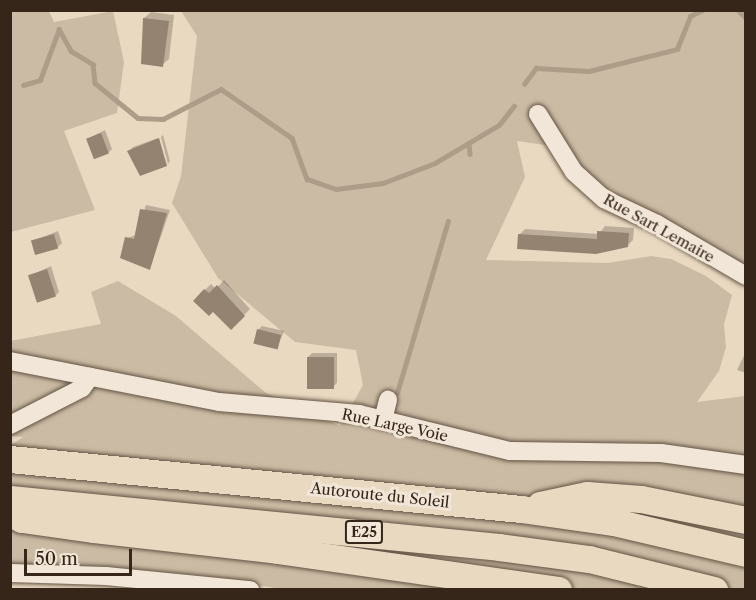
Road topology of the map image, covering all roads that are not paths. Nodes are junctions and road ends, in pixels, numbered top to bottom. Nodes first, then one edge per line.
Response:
1 (538, 114) dead end
2 (746, 276) edge
3 (10, 362) edge
4 (90, 377) junction
5 (388, 400) dead end
6 (383, 420) junction
7 (10, 425) edge
8 (10, 459) edge
9 (746, 465) edge
10 (10, 499) edge
11 (521, 509) junction
12 (10, 513) edge
13 (746, 520) edge
14 (746, 554) edge
15 (10, 573) edge
16 (106, 583) edge
17 (250, 590) edge
18 (558, 590) edge
19 (714, 590) edge

1 - 2 street, Rue Sart Lemaire
3 - 4 street, Rue Large Voie
4 - 6 street, Rue Large Voie
4 - 7 street
5 - 6 street
6 - 9 street, Rue Large Voie
8 - 11 highway, Autoroute du Soleil
10 - 19 highway, E25
11 - 13 highway
11 - 14 highway, Autoroute du Soleil
12 - 18 highway
15 - 16 street
16 - 17 street

